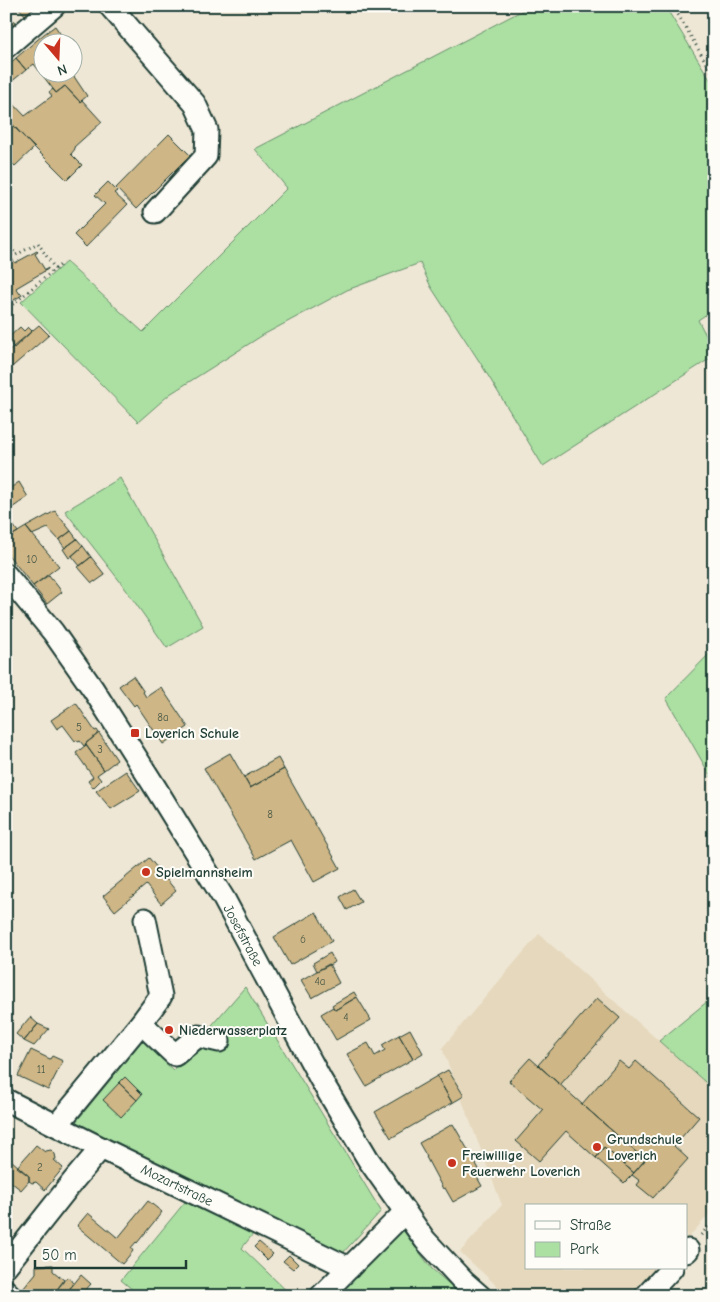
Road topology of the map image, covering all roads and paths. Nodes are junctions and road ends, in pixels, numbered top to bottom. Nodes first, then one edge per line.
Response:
1 (54, 6) edge
2 (110, 6) edge
3 (673, 6) edge
4 (6, 47) edge
5 (714, 76) edge
6 (154, 212) dead end
7 (6, 238) edge
8 (63, 263) dead end
9 (55, 269) junction
10 (6, 310) edge
11 (6, 575) edge
12 (145, 919) dead end
13 (140, 1024) junction
14 (219, 1041) dead end
15 (6, 1100) edge
16 (57, 1125) junction
17 (101, 1148) junction
18 (405, 1212) junction
19 (6, 1266) edge
20 (349, 1268) junction
21 (670, 1270) edge
22 (6, 1291) edge
23 (11, 1296) edge
24 (321, 1296) edge
25 (480, 1296) edge
26 (646, 1296) edge

1 - 4 street
2 - 6 street
3 - 5 path
7 - 9 path
8 - 9 path
9 - 10 path
11 - 18 street, Josefstraße
12 - 13 street
13 - 14 street
13 - 16 street
15 - 16 street, Mozartstraße
16 - 17 street, Mozartstraße
17 - 19 street
17 - 20 street, Mozartstraße
18 - 20 street
18 - 25 street, Josefstraße
20 - 24 street
21 - 26 street
22 - 23 street

